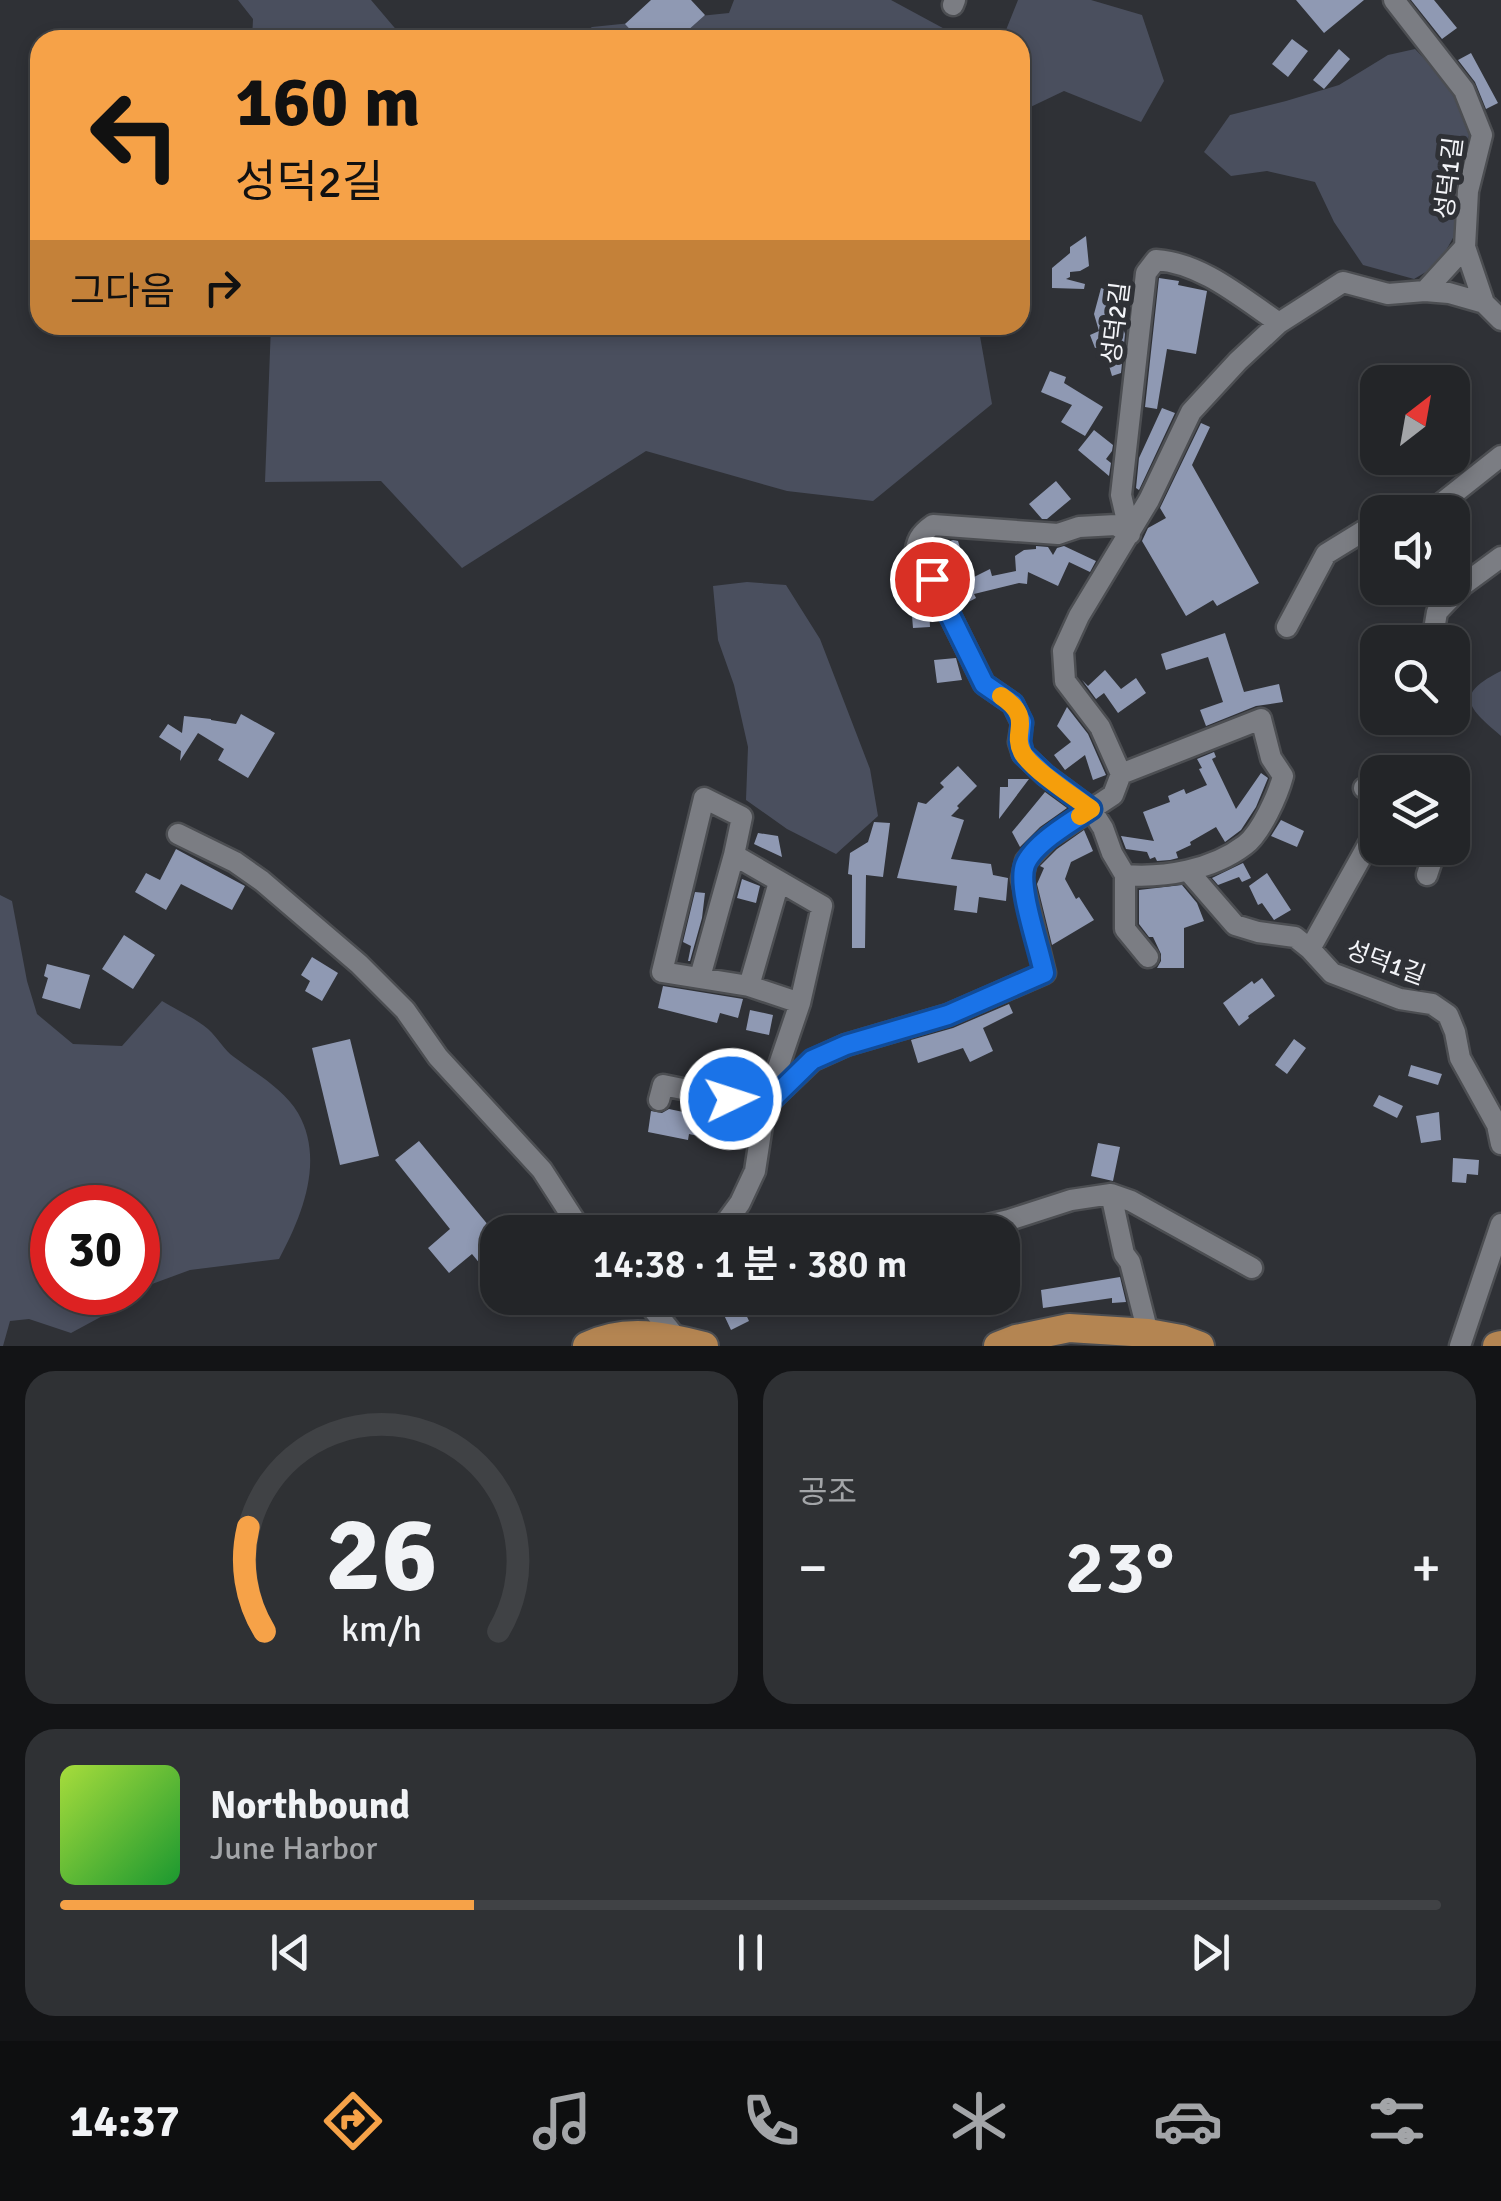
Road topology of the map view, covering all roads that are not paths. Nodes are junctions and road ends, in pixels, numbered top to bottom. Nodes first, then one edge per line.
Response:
1 (1394, 0) edge
2 (1465, 247) junction
3 (1425, 291) junction
4 (1484, 303) junction
5 (1501, 320) edge
6 (1279, 322) junction
7 (1501, 456) edge
8 (1452, 495) edge
9 (1360, 533) edge
10 (1130, 534) junction
11 (1501, 557) edge
12 (1435, 625) edge
13 (1287, 627) dead end
14 (1121, 774) junction
15 (1091, 809) junction
16 (178, 834) dead end
17 (734, 856) junction
18 (1360, 860) edge
19 (1430, 865) edge
20 (1190, 872) junction
21 (1125, 875) junction
22 (1427, 875) dead end
23 (779, 882) junction
24 (1310, 950) junction
25 (1148, 957) dead end
26 (700, 977) junction
27 (749, 986) junction
28 (800, 1003) junction
29 (659, 1100) dead end
30 (765, 1106) junction
31 (1501, 1144) edge
32 (1111, 1194) junction
33 (571, 1215) edge
34 (731, 1215) edge
35 (1020, 1217) edge
36 (1501, 1224) edge
37 (1252, 1268) dead end
38 (657, 1315) edge
39 (1148, 1333) junction
40 (676, 1339) junction
41 (586, 1346) edge
42 (704, 1346) edge
43 (998, 1346) edge
44 (1200, 1346) edge
45 (1460, 1346) edge

1 - 2 street, 성덕1길
2 - 3 street
2 - 4 street, 성덕1길
3 - 4 street
3 - 6 street
4 - 5 street, 성덕1길
6 - 10 street
6 - 10 street, 성덕2길
7 - 8 street
9 - 13 street
10 - 14 street
10 - 15 street
11 - 12 street
14 - 15 street
14 - 20 street
15 - 21 street
15 - 30 street
16 - 33 street
17 - 23 street
17 - 26 street
17 - 26 street
18 - 24 street, 성덕1길
19 - 22 street
20 - 21 street
20 - 24 street
21 - 25 street
23 - 27 street
23 - 28 street
24 - 31 street, 성덕1길
26 - 27 street
27 - 28 street
28 - 30 street
29 - 30 street
30 - 34 street
32 - 35 street
32 - 37 street
32 - 39 street
36 - 45 street
38 - 40 street
39 - 43 main road
39 - 44 main road
40 - 41 main road
40 - 42 main road

